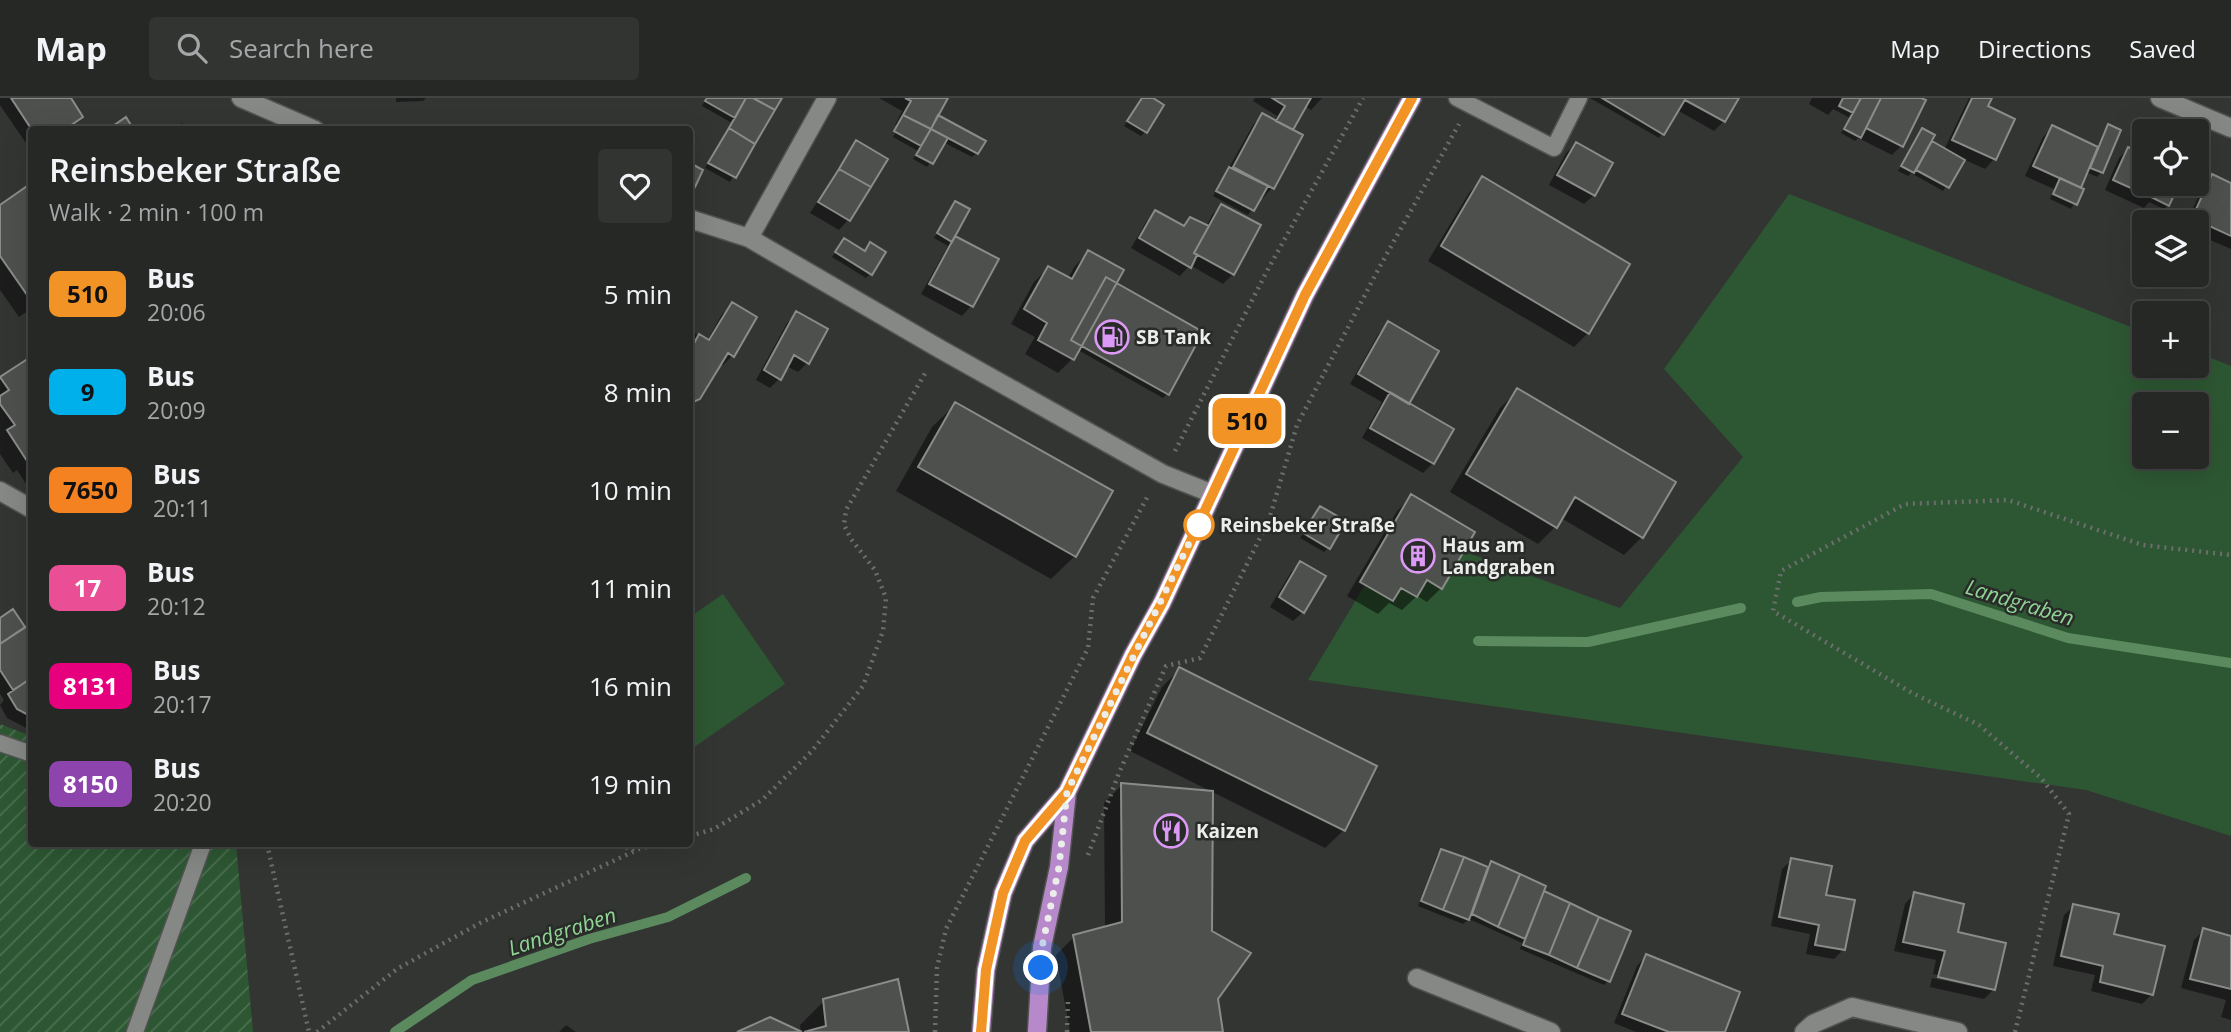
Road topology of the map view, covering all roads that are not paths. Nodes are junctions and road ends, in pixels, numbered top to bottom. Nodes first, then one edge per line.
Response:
1 (241, 98) edge
2 (827, 98) edge
3 (1412, 98) edge
4 (1579, 98) edge
5 (2160, 98) edge
6 (1463, 101) edge
7 (306, 126) edge
8 (2231, 128) edge
9 (693, 220) edge
10 (749, 238) junction
11 (0, 491) edge
12 (1213, 494) junction
13 (28, 507) edge
14 (0, 743) edge
15 (28, 753) edge
16 (1067, 792) junction
17 (202, 847) edge
18 (1417, 978) dead end
19 (135, 1032) edge
20 (981, 1032) edge
21 (1037, 1032) edge
22 (1551, 1032) edge
23 (1804, 1032) edge
24 (1958, 1032) edge

1 - 7 street
2 - 10 street
3 - 12 main road
4 - 6 lane
5 - 8 street
9 - 10 street
10 - 12 street
11 - 13 street
12 - 16 main road
14 - 15 lane
16 - 20 main road
16 - 21 main road
17 - 19 lane
18 - 22 street
23 - 24 street

